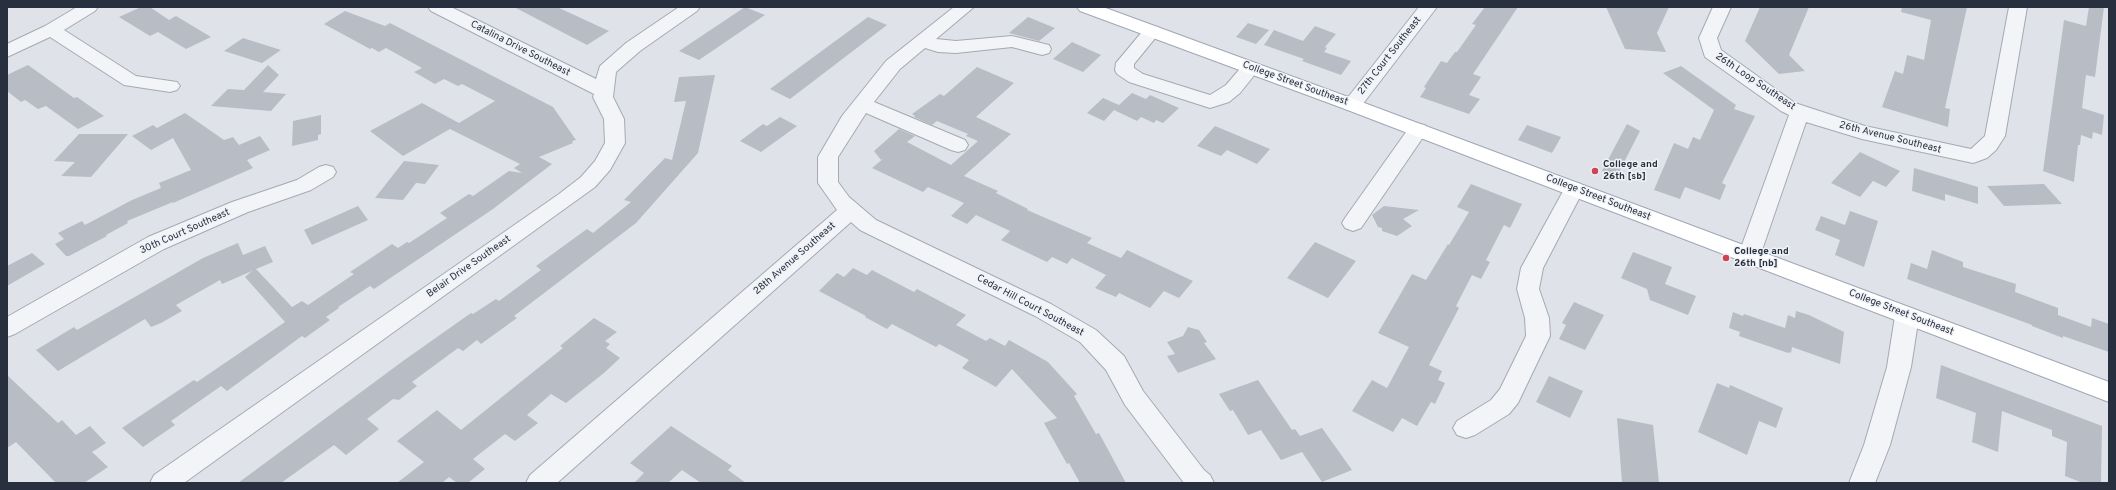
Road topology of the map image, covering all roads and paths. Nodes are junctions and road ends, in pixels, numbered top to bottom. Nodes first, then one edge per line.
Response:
1 (89, 7) edge
2 (437, 7) edge
3 (691, 7) edge
4 (965, 7) edge
5 (1086, 7) edge
6 (1428, 7) edge
7 (1722, 7) edge
8 (2018, 7) edge
9 (51, 30) junction
10 (1152, 31) junction
11 (922, 41) junction
12 (1042, 49) dead end
13 (7, 51) edge
14 (1251, 68) junction
15 (170, 86) dead end
16 (604, 91) junction
17 (863, 104) junction
18 (1352, 105) junction
19 (1800, 112) junction
20 (1418, 130) junction
21 (958, 145) dead end
22 (326, 172) dead end
23 (1574, 189) junction
24 (850, 210) junction
25 (1353, 223) dead end
26 (1748, 256) junction
27 (1907, 316) junction
28 (7, 328) edge
29 (2109, 392) edge
30 (1466, 428) dead end
31 (164, 483) edge
32 (539, 483) edge
33 (1201, 483) edge
34 (1862, 483) edge

1 - 9 street
2 - 16 street, Catalina Drive Southeast
3 - 16 street, Belair Drive Southeast
4 - 11 street
5 - 10 main road, College Street Southeast
6 - 18 street, 27th Court Southeast
7 - 19 street, 26th Loop Southeast
8 - 19 street, 26th Avenue Southeast
9 - 13 street
9 - 15 street
10 - 14 main road, College Street Southeast
10 - 14 street
11 - 12 street
11 - 17 street
14 - 18 main road, College Street Southeast
16 - 31 street, Belair Drive Southeast
17 - 21 street
17 - 24 street
18 - 20 main road, College Street Southeast
19 - 26 street
20 - 23 main road, College Street Southeast
20 - 25 street
22 - 28 street, 30th Court Southeast
23 - 26 main road, College Street Southeast
23 - 30 street
24 - 32 street, 28th Avenue Southeast
24 - 33 street, Cedar Hill Court Southeast
26 - 27 main road, College Street Southeast
27 - 29 main road, College Street Southeast
27 - 34 street

